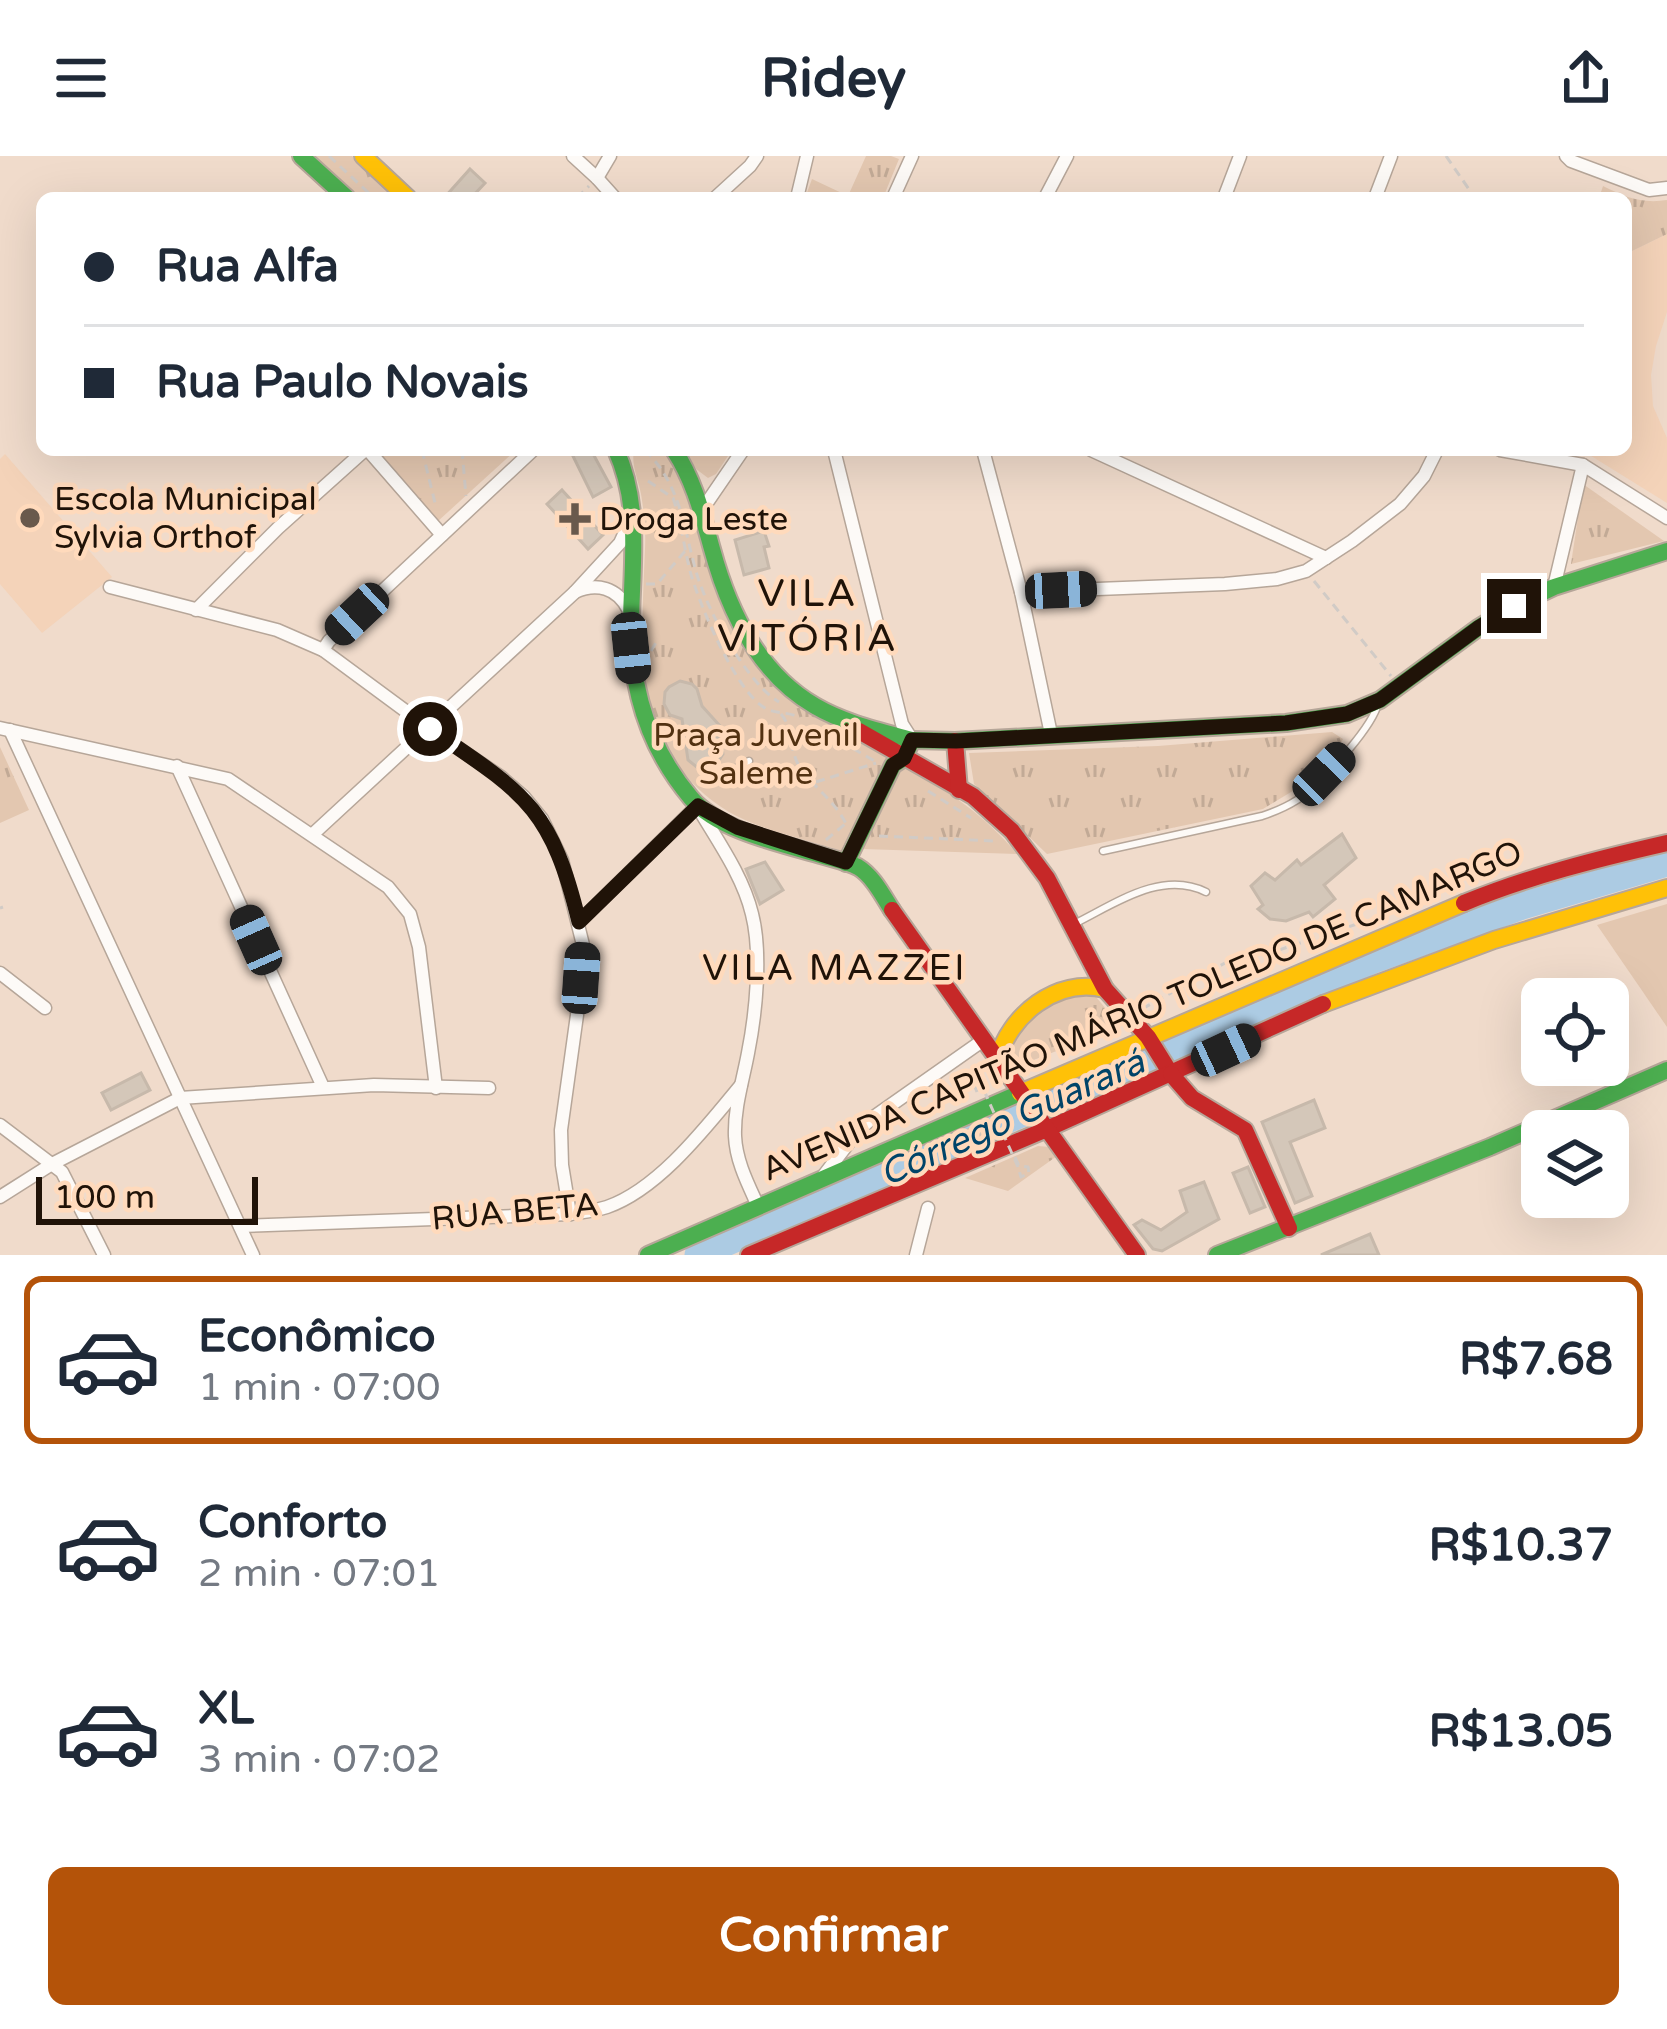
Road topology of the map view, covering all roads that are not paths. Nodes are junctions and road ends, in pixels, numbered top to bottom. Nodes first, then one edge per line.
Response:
1 (301, 156) edge
2 (363, 156) edge
3 (572, 156) edge
4 (610, 156) edge
5 (806, 156) edge
6 (912, 156) edge
7 (1067, 156) edge
8 (1240, 156) edge
9 (1391, 156) edge
10 (1567, 156) edge
11 (758, 159) edge
12 (597, 178) junction
13 (1667, 188) edge
14 (340, 192) edge
15 (402, 192) edge
16 (610, 192) edge
17 (722, 192) edge
18 (798, 192) edge
19 (895, 192) edge
20 (1048, 192) edge
21 (1226, 192) edge
22 (1377, 192) edge
23 (360, 456) edge
24 (372, 456) edge
25 (527, 456) edge
26 (620, 456) edge
27 (677, 456) edge
28 (739, 456) edge
29 (835, 456) edge
30 (985, 456) edge
31 (1104, 456) edge
32 (1434, 456) edge
33 (1533, 456) edge
34 (1583, 465) junction
35 (704, 507) junction
36 (633, 512) junction
37 (1667, 518) edge
38 (442, 535) junction
39 (1667, 551) edge
40 (1326, 558) junction
41 (110, 587) dead end
42 (1554, 587) junction
43 (1021, 592) junction
44 (574, 593) junction
45 (196, 610) junction
46 (630, 615) junction
47 (322, 650) junction
48 (1380, 700) junction
49 (834, 716) junction
50 (5, 729) edge
51 (430, 729) junction
52 (1051, 734) junction
53 (912, 740) junction
54 (956, 741) junction
55 (904, 758) junction
56 (749, 761) dead end
57 (177, 766) junction
58 (718, 778) dead end
59 (959, 790) junction
60 (698, 806) junction
61 (750, 832) junction
62 (313, 834) junction
63 (1667, 843) edge
64 (1103, 851) dead end
65 (846, 862) junction
66 (730, 863) junction
67 (1667, 888) edge
68 (1206, 892) dead end
69 (579, 922) junction
70 (1070, 926) junction
71 (0, 973) edge
72 (1105, 989) junction
73 (44, 1008) dead end
74 (982, 1041) junction
75 (1160, 1055) junction
76 (997, 1061) junction
77 (1667, 1070) edge
78 (742, 1085) junction
79 (323, 1087) junction
80 (436, 1088) junction
81 (489, 1088) dead end
82 (180, 1098) junction
83 (1023, 1098) junction
84 (1043, 1124) junction
85 (0, 1125) edge
86 (52, 1164) junction
87 (821, 1180) junction
88 (0, 1197) edge
89 (758, 1207) junction
90 (928, 1208) dead end
91 (570, 1214) junction
92 (240, 1226) junction
93 (1288, 1228) junction
94 (104, 1255) edge
95 (253, 1255) edge
96 (648, 1255) edge
97 (749, 1255) edge
98 (916, 1255) edge
99 (1137, 1255) edge
100 (1217, 1255) edge

1 - 14 main road
2 - 15 main road
3 - 12 street
4 - 12 street
5 - 18 street
6 - 19 street
7 - 20 street
8 - 21 street
9 - 22 street
10 - 13 street
11 - 17 street
12 - 16 street
23 - 45 street
24 - 38 street
25 - 38 street
26 - 36 main road
27 - 35 main road
28 - 35 street
29 - 53 street
30 - 43 street
31 - 40 street
32 - 40 street
33 - 34 street
34 - 37 street
34 - 42 street
35 - 49 main road
36 - 44 street
36 - 46 main road
38 - 47 street
39 - 42 main road
40 - 43 street
41 - 45 street
42 - 48 main road
43 - 52 street
44 - 46 street
44 - 51 street
45 - 47 street
46 - 60 main road
47 - 51 street
48 - 52 main road
48 - 64 lane
49 - 53 main road
49 - 55 main road
50 - 57 street
50 - 82 street
51 - 62 street
51 - 69 street
52 - 54 main road
53 - 54 main road
53 - 55 main road
54 - 59 main road
55 - 59 main road
55 - 65 main road
56 - 58 lane
57 - 62 street
57 - 79 street
59 - 70 main road
60 - 61 main road
60 - 66 street
60 - 69 street
61 - 65 main road
61 - 66 street
62 - 80 street
63 - 75 main road, AVENIDA CAPITÃO MÁRIO TOLEDO DE CAMARGO
65 - 74 main road
66 - 78 street
67 - 75 main road, AVENIDA CAPITÃO MÁRIO TOLEDO DE CAMARGO
68 - 70 lane
69 - 91 street
70 - 72 main road
71 - 73 street
72 - 75 main road
72 - 76 main road
74 - 76 main road
74 - 87 street
75 - 83 main road, AVENIDA CAPITÃO MÁRIO TOLEDO DE CAMARGO
75 - 84 main road, AVENIDA CAPITÃO MÁRIO TOLEDO DE CAMARGO
75 - 93 main road
76 - 83 main road
77 - 93 main road
78 - 89 street
78 - 91 street, RUA BETA
79 - 80 street
79 - 82 street
80 - 81 street
82 - 86 street
82 - 92 street
83 - 84 main road
83 - 87 main road, AVENIDA CAPITÃO MÁRIO TOLEDO DE CAMARGO
84 - 97 main road, AVENIDA CAPITÃO MÁRIO TOLEDO DE CAMARGO
84 - 99 main road
85 - 86 street
86 - 88 street
86 - 94 street
87 - 89 main road, AVENIDA CAPITÃO MÁRIO TOLEDO DE CAMARGO
89 - 96 main road, AVENIDA CAPITÃO MÁRIO TOLEDO DE CAMARGO
90 - 98 street
91 - 92 street, RUA BETA
92 - 95 street
93 - 100 main road

